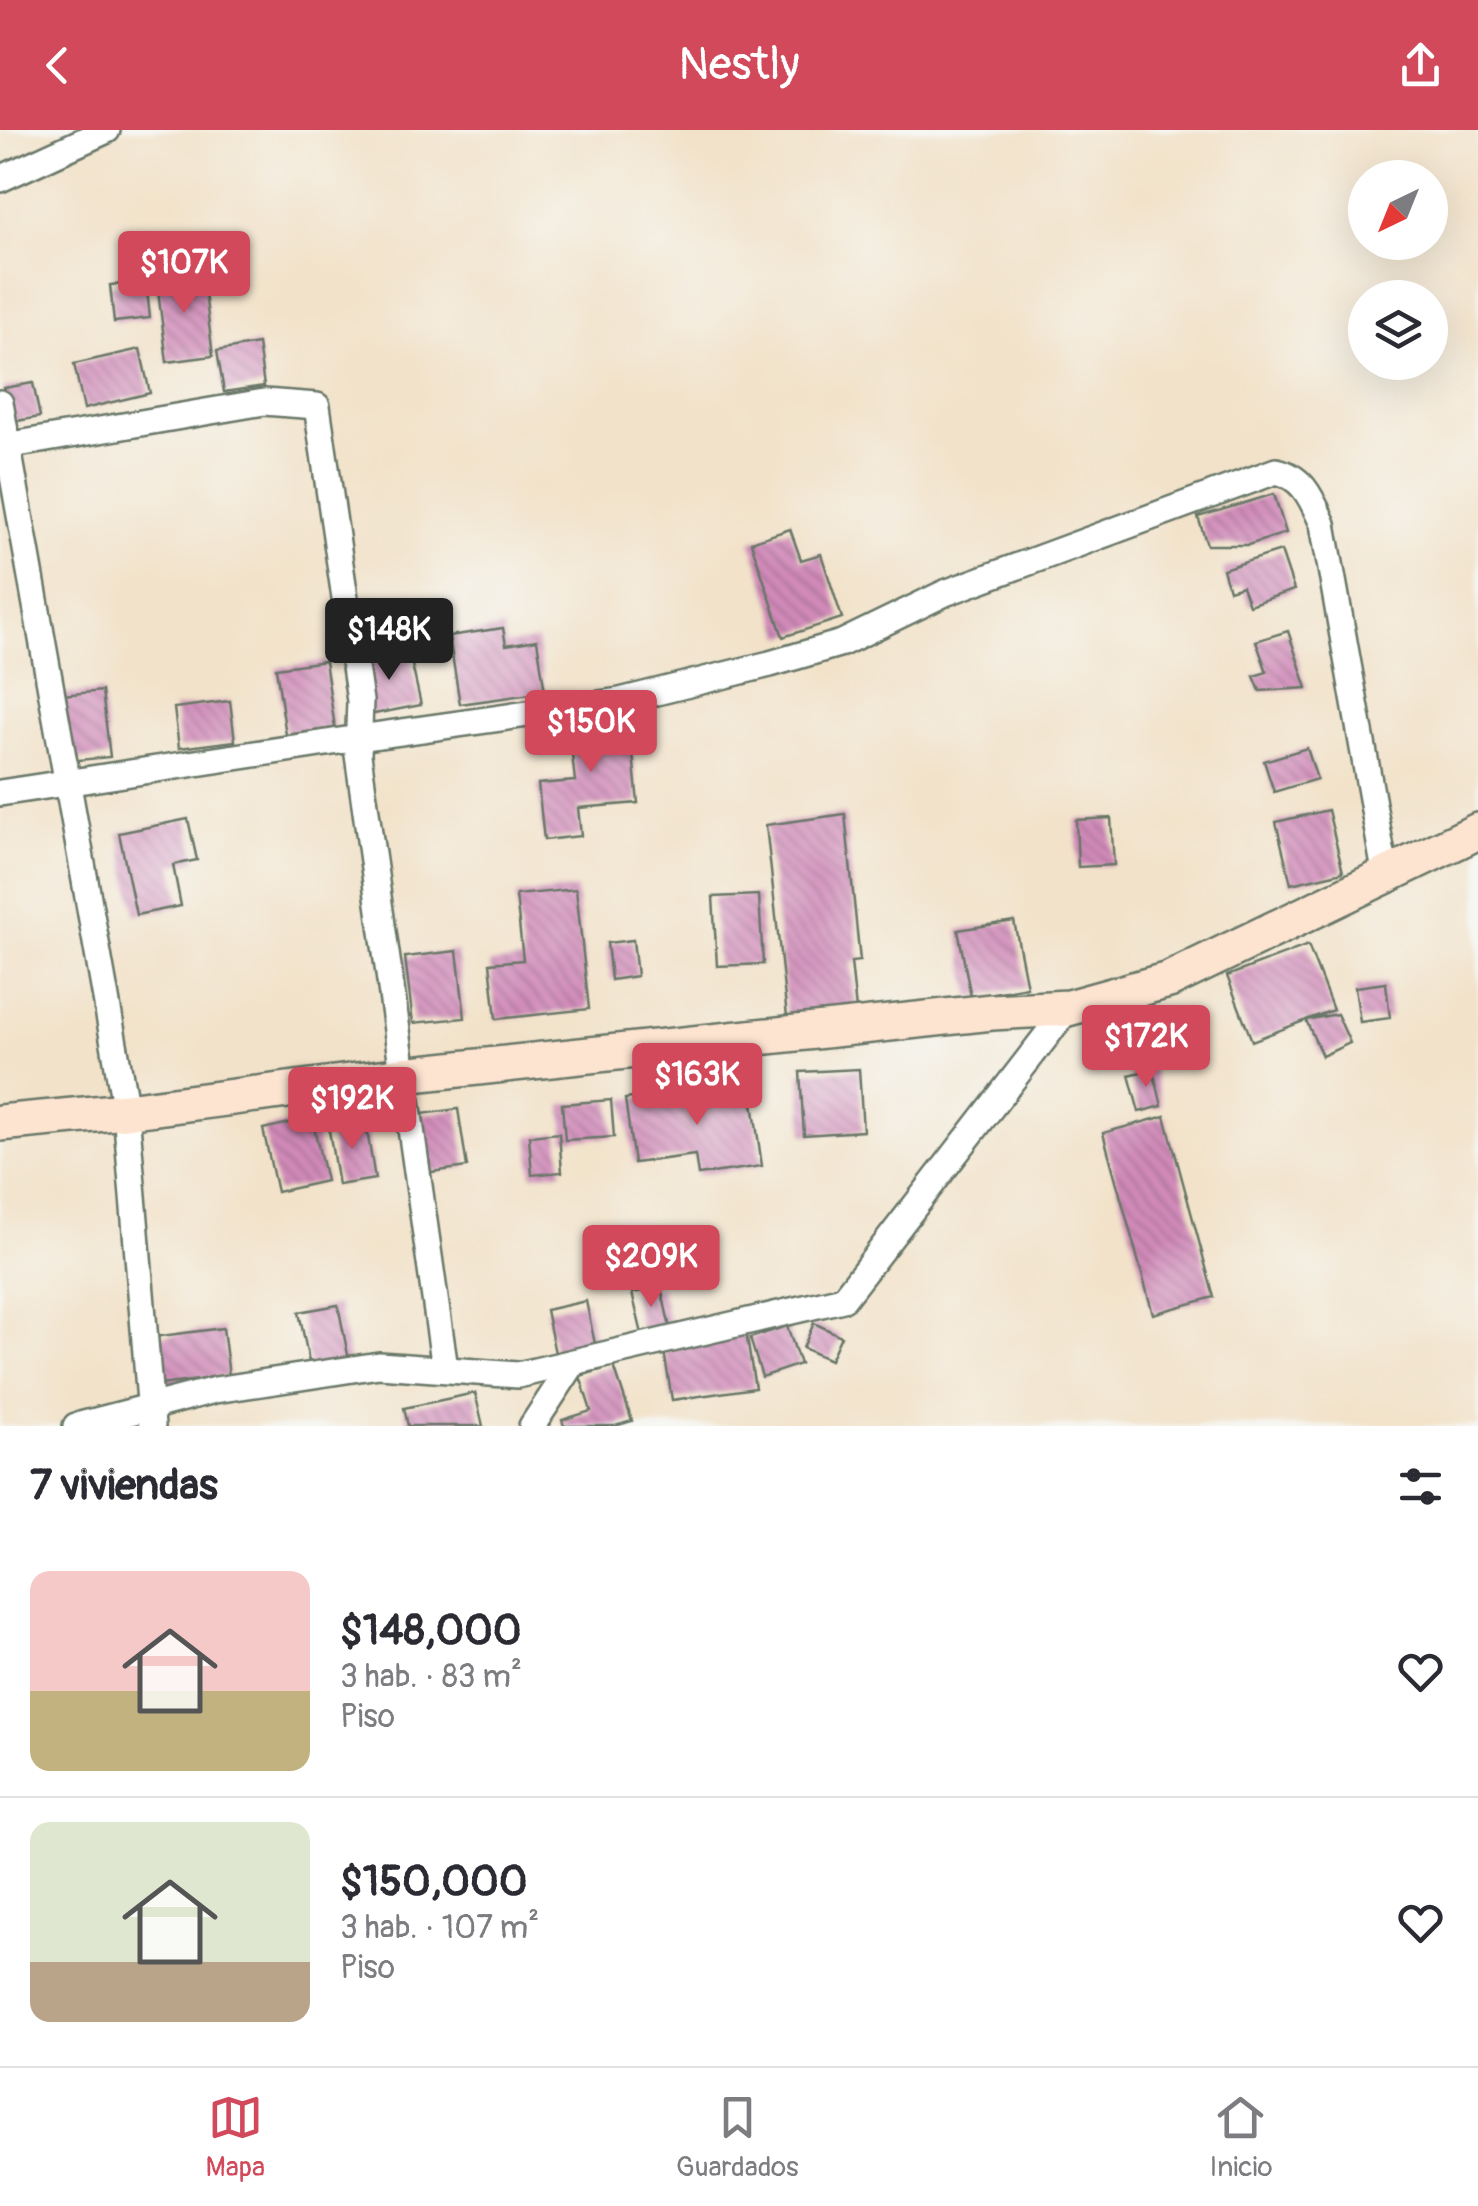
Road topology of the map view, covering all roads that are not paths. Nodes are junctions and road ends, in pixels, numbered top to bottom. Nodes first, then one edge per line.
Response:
1 (107, 130) edge
2 (0, 179) edge
3 (0, 403) edge
4 (4, 446) edge
5 (359, 738) junction
6 (67, 783) junction
7 (0, 794) edge
8 (1478, 831) edge
9 (1386, 877) junction
10 (1068, 1008) junction
11 (404, 1075) junction
12 (126, 1111) junction
13 (0, 1123) edge
14 (574, 1362) junction
15 (445, 1370) junction
16 (150, 1417) edge
17 (76, 1426) edge
18 (532, 1426) edge

1 - 2 street
3 - 4 street
4 - 5 street
4 - 6 street
5 - 6 street
5 - 9 street
5 - 11 street
6 - 7 street
6 - 12 street
8 - 9 street
9 - 10 street
10 - 11 street
10 - 14 street
11 - 12 street
11 - 15 street
12 - 13 street
12 - 16 street
14 - 15 street
14 - 18 street
15 - 16 street
16 - 17 street

